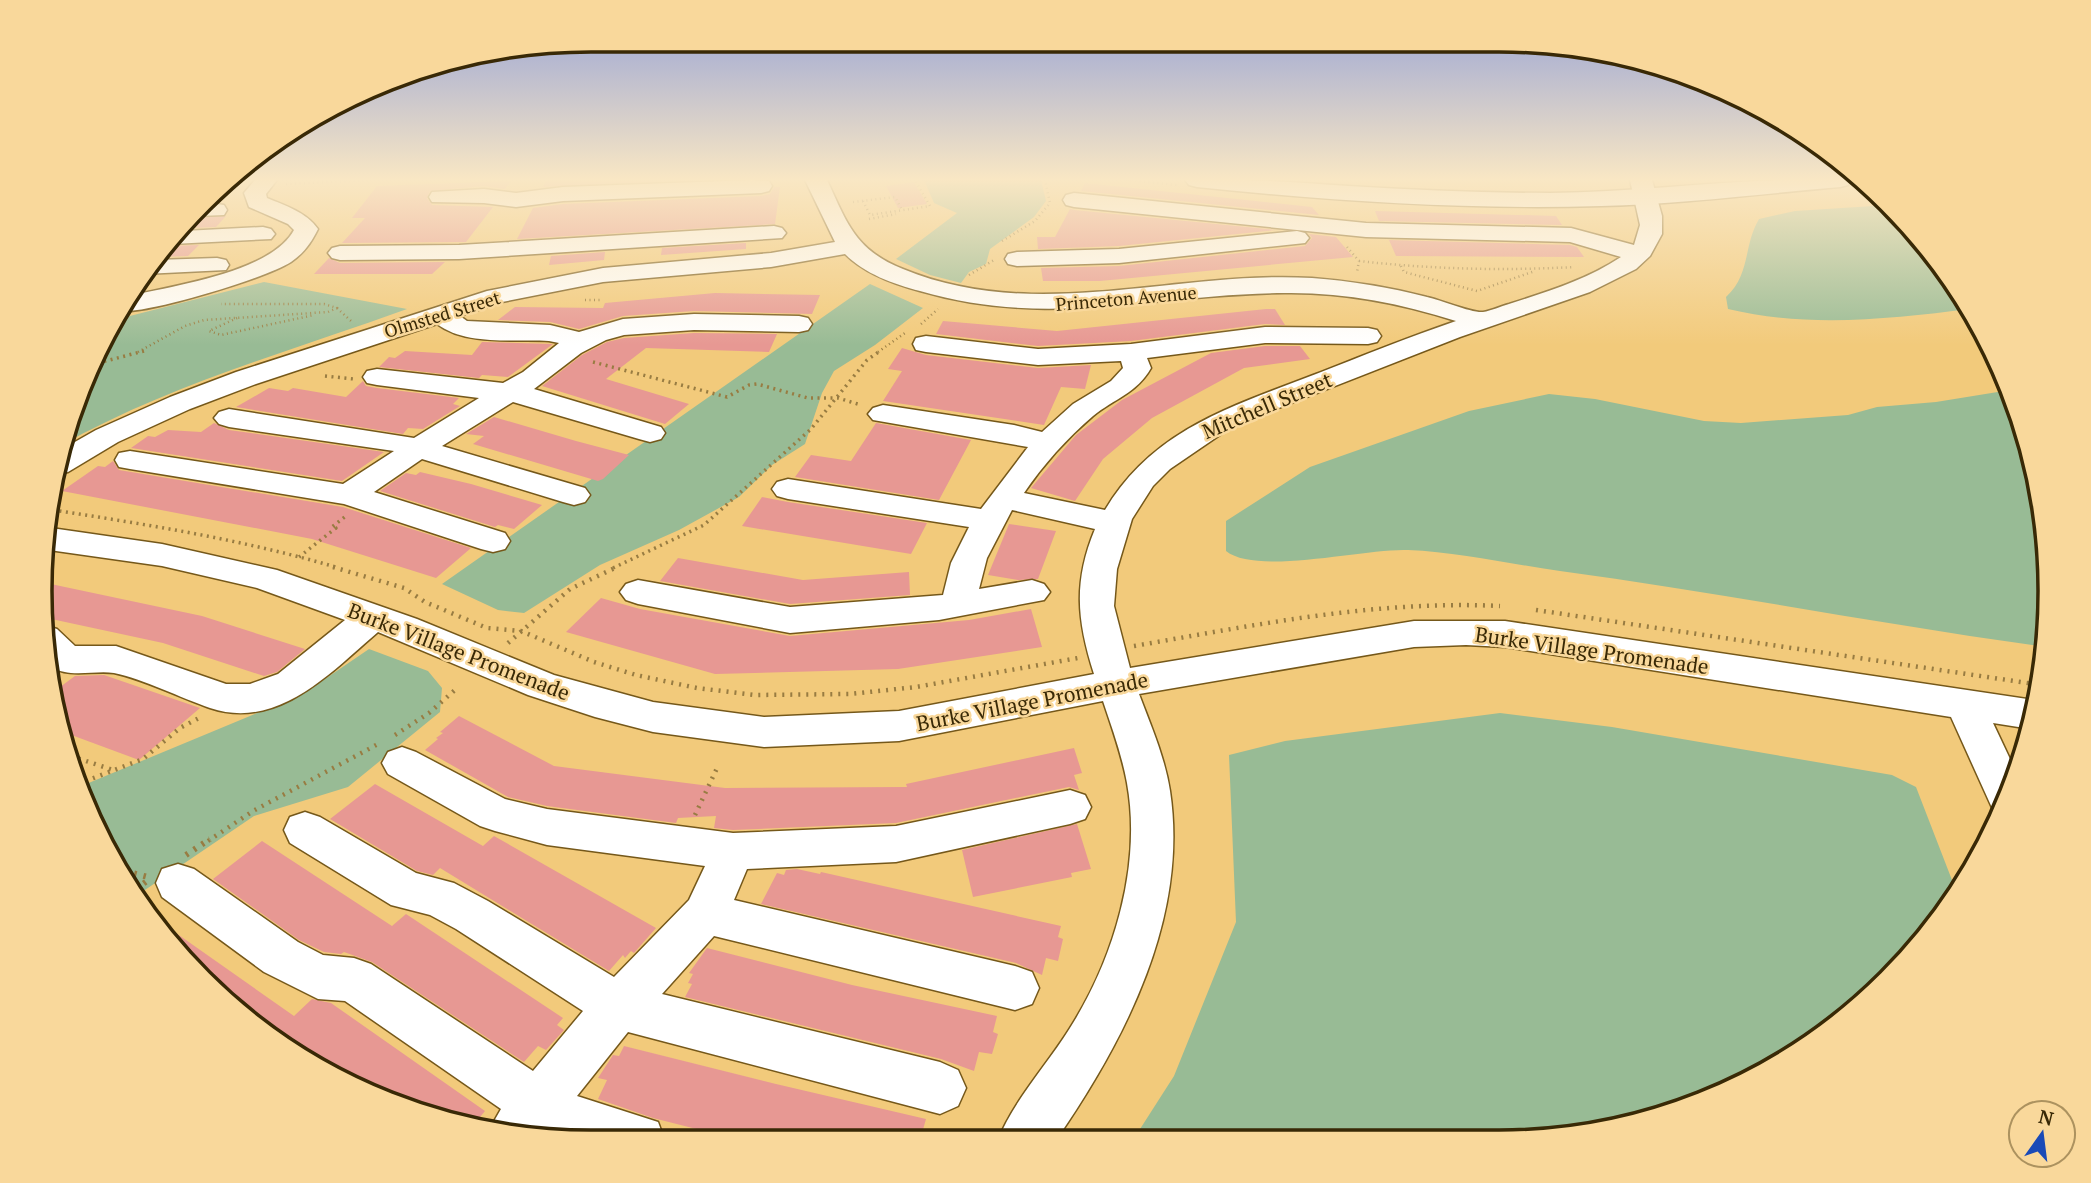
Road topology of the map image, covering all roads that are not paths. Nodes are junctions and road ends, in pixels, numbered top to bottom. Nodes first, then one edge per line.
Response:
1 (237, 235) edge
2 (304, 235) edge
3 (499, 235) edge
4 (733, 235) edge
5 (843, 235) edge
6 (1324, 235) edge
7 (1572, 235) edge
8 (1650, 235) edge
9 (185, 238) edge
10 (643, 240) junction
11 (850, 246) junction
12 (492, 249) junction
13 (340, 253) dead end
14 (1639, 254) junction
15 (1017, 259) dead end
16 (217, 265) dead end
17 (161, 267) edge
18 (635, 272) junction
19 (138, 301) edge
20 (441, 314) junction
21 (1484, 321) junction
22 (799, 324) dead end
23 (1368, 336) dead end
24 (926, 344) dead end
25 (583, 350) junction
26 (1131, 352) junction
27 (377, 377) road end
28 (510, 392) junction
29 (883, 414) road end
30 (229, 418) dead end
31 (650, 433) dead end
32 (1045, 443) junction
33 (421, 448) junction
34 (70, 458) edge
35 (130, 460) dead end
36 (788, 489) dead end
37 (349, 495) junction
38 (574, 495) dead end
39 (997, 509) junction
40 (1112, 522) junction
41 (55, 541) edge
42 (493, 541) dead end
43 (638, 592) dead end
44 (1032, 592) dead end
45 (958, 604) junction
46 (373, 617) junction
47 (56, 656) edge
48 (1118, 684) junction
49 (1965, 705) junction
50 (2024, 714) edge
51 (402, 763) dead end
52 (2002, 785) edge
53 (1070, 807) dead end
54 (305, 830) dead end
55 (733, 851) junction
56 (163, 878) edge
57 (705, 914) junction
58 (1016, 988) dead end
59 (620, 1007) junction
60 (940, 1088) dead end
61 (526, 1119) edge
62 (596, 1130) edge
63 (1031, 1130) edge

1 - 9 street
2 - 19 street
3 - 12 street
4 - 10 street
5 - 11 street, Princeton Avenue
6 - 15 street
7 - 14 street
8 - 14 street
10 - 12 street
10 - 18 street
11 - 18 street, Olmsted Street
11 - 21 street, Princeton Avenue
12 - 13 street
14 - 21 street, Mitchell Street
16 - 17 street
18 - 20 street, Olmsted Street
20 - 25 street
20 - 34 street, Olmsted Street
21 - 40 street, Mitchell Street
22 - 25 street
23 - 26 street
24 - 26 street
25 - 28 street
26 - 32 street
27 - 28 street
28 - 31 street
28 - 33 street
29 - 32 street
30 - 33 street
32 - 39 street
33 - 37 street
33 - 38 street
35 - 37 street
36 - 39 street
37 - 42 street
39 - 40 street
39 - 45 street
40 - 48 street, Mitchell Street
41 - 46 street, Burke Village Promenade
43 - 45 street
44 - 45 street
46 - 47 street
46 - 48 street, Burke Village Promenade
48 - 49 street, Burke Village Promenade
48 - 63 street, Mitchell Street
49 - 50 street, Burke Village Promenade
49 - 52 street
51 - 55 street
53 - 55 street
54 - 59 street
55 - 57 street
56 - 61 street
57 - 58 street
57 - 59 street
59 - 60 street
59 - 61 street
61 - 62 street

